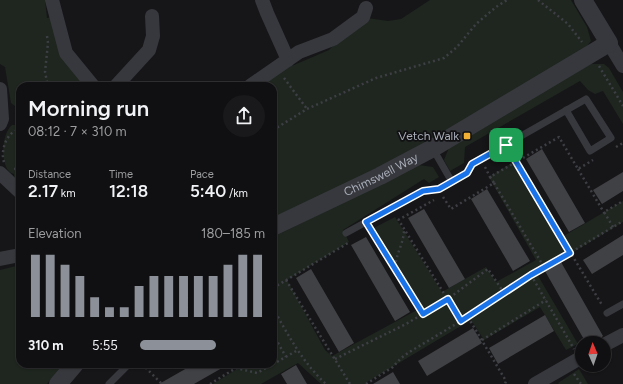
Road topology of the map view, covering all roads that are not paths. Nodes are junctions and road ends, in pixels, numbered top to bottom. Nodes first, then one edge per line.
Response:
1 (52, 0) edge
2 (262, 0) edge
3 (582, 0) edge
4 (366, 4) edge
5 (152, 16) dead end
6 (609, 43) junction
7 (282, 64) junction
8 (623, 66) edge
9 (90, 82) edge
10 (120, 82) edge
11 (256, 82) edge
12 (0, 89) edge
13 (566, 110) junction
14 (0, 124) edge
15 (433, 148) junction
16 (5, 174) edge
17 (452, 182) junction
18 (16, 187) edge
19 (277, 226) edge
20 (346, 233) road end
21 (16, 256) edge
22 (0, 259) edge
23 (623, 304) edge
24 (607, 313) road end
25 (623, 335) edge
26 (611, 341) edge
27 (575, 361) edge
28 (72, 368) edge
29 (125, 368) edge
30 (63, 382) edge
31 (538, 383) edge
32 (109, 384) edge

1 - 9 street
2 - 7 street
3 - 6 street
4 - 7 street
5 - 10 street
6 - 8 street
6 - 15 street, Chimswell Way
7 - 11 street
12 - 14 street
13 - 13 lane
13 - 17 lane
15 - 17 lane
15 - 19 street, Chimswell Way
16 - 18 street
17 - 20 lane
21 - 22 street
23 - 24 lane
25 - 26 street
27 - 31 street
28 - 30 street
29 - 32 lane

